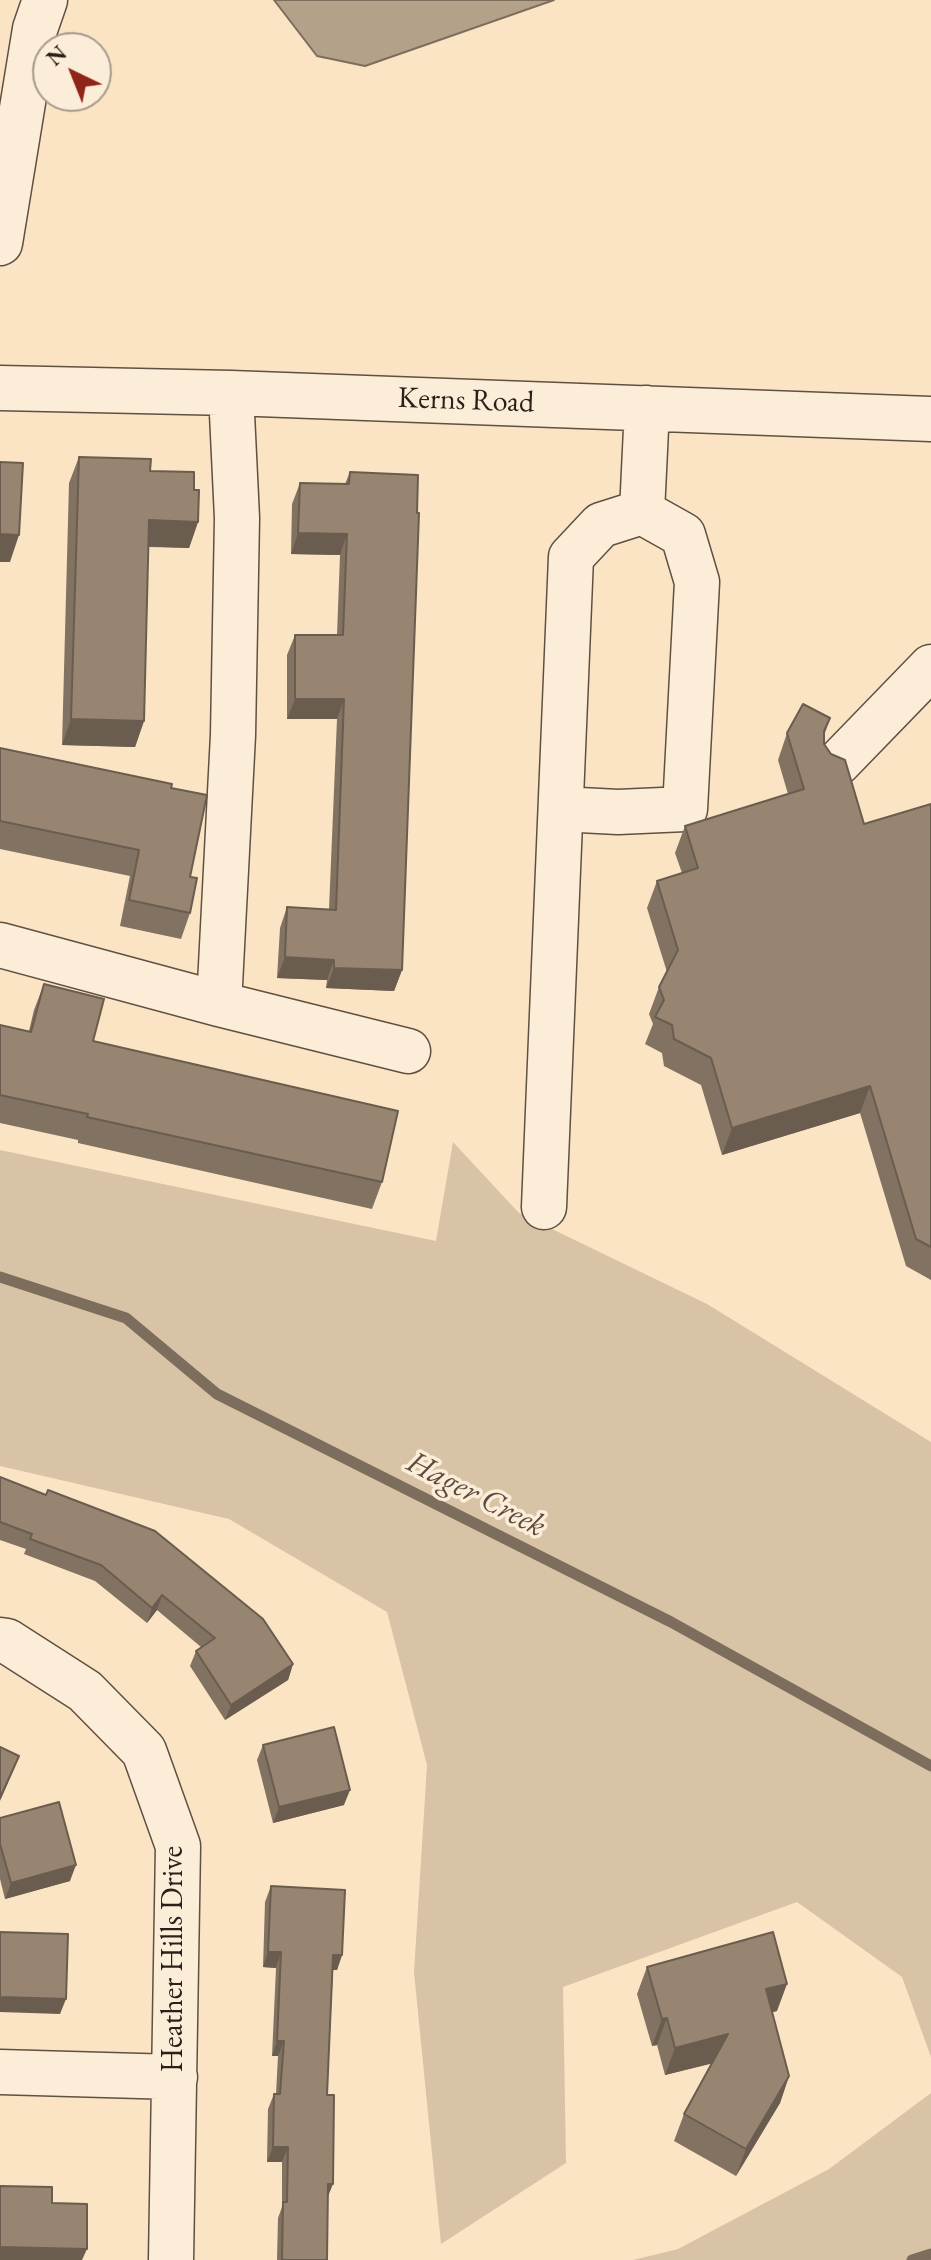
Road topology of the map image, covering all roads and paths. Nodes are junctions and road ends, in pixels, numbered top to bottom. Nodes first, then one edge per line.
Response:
1 (45, 0) edge
2 (0, 243) edge
3 (0, 388) edge
4 (231, 393) junction
5 (647, 408) junction
6 (931, 419) edge
7 (642, 512) junction
8 (931, 667) edge
9 (838, 763) edge
10 (561, 809) junction
11 (0, 945) edge
12 (219, 1004) junction
13 (408, 1051) dead end
14 (544, 1207) dead end
15 (0, 1640) edge
16 (0, 2072) edge
17 (175, 2077) junction
18 (171, 2260) edge

1 - 2 street
3 - 4 street, Kerns Road
4 - 5 street, Kerns Road
4 - 12 street
5 - 6 street, Kerns Road
5 - 7 street
7 - 10 street
7 - 10 street
8 - 9 street
10 - 14 street
11 - 12 street
12 - 13 street
15 - 17 street, Heather Hills Drive
16 - 17 street
17 - 18 street, Heather Hills Drive

